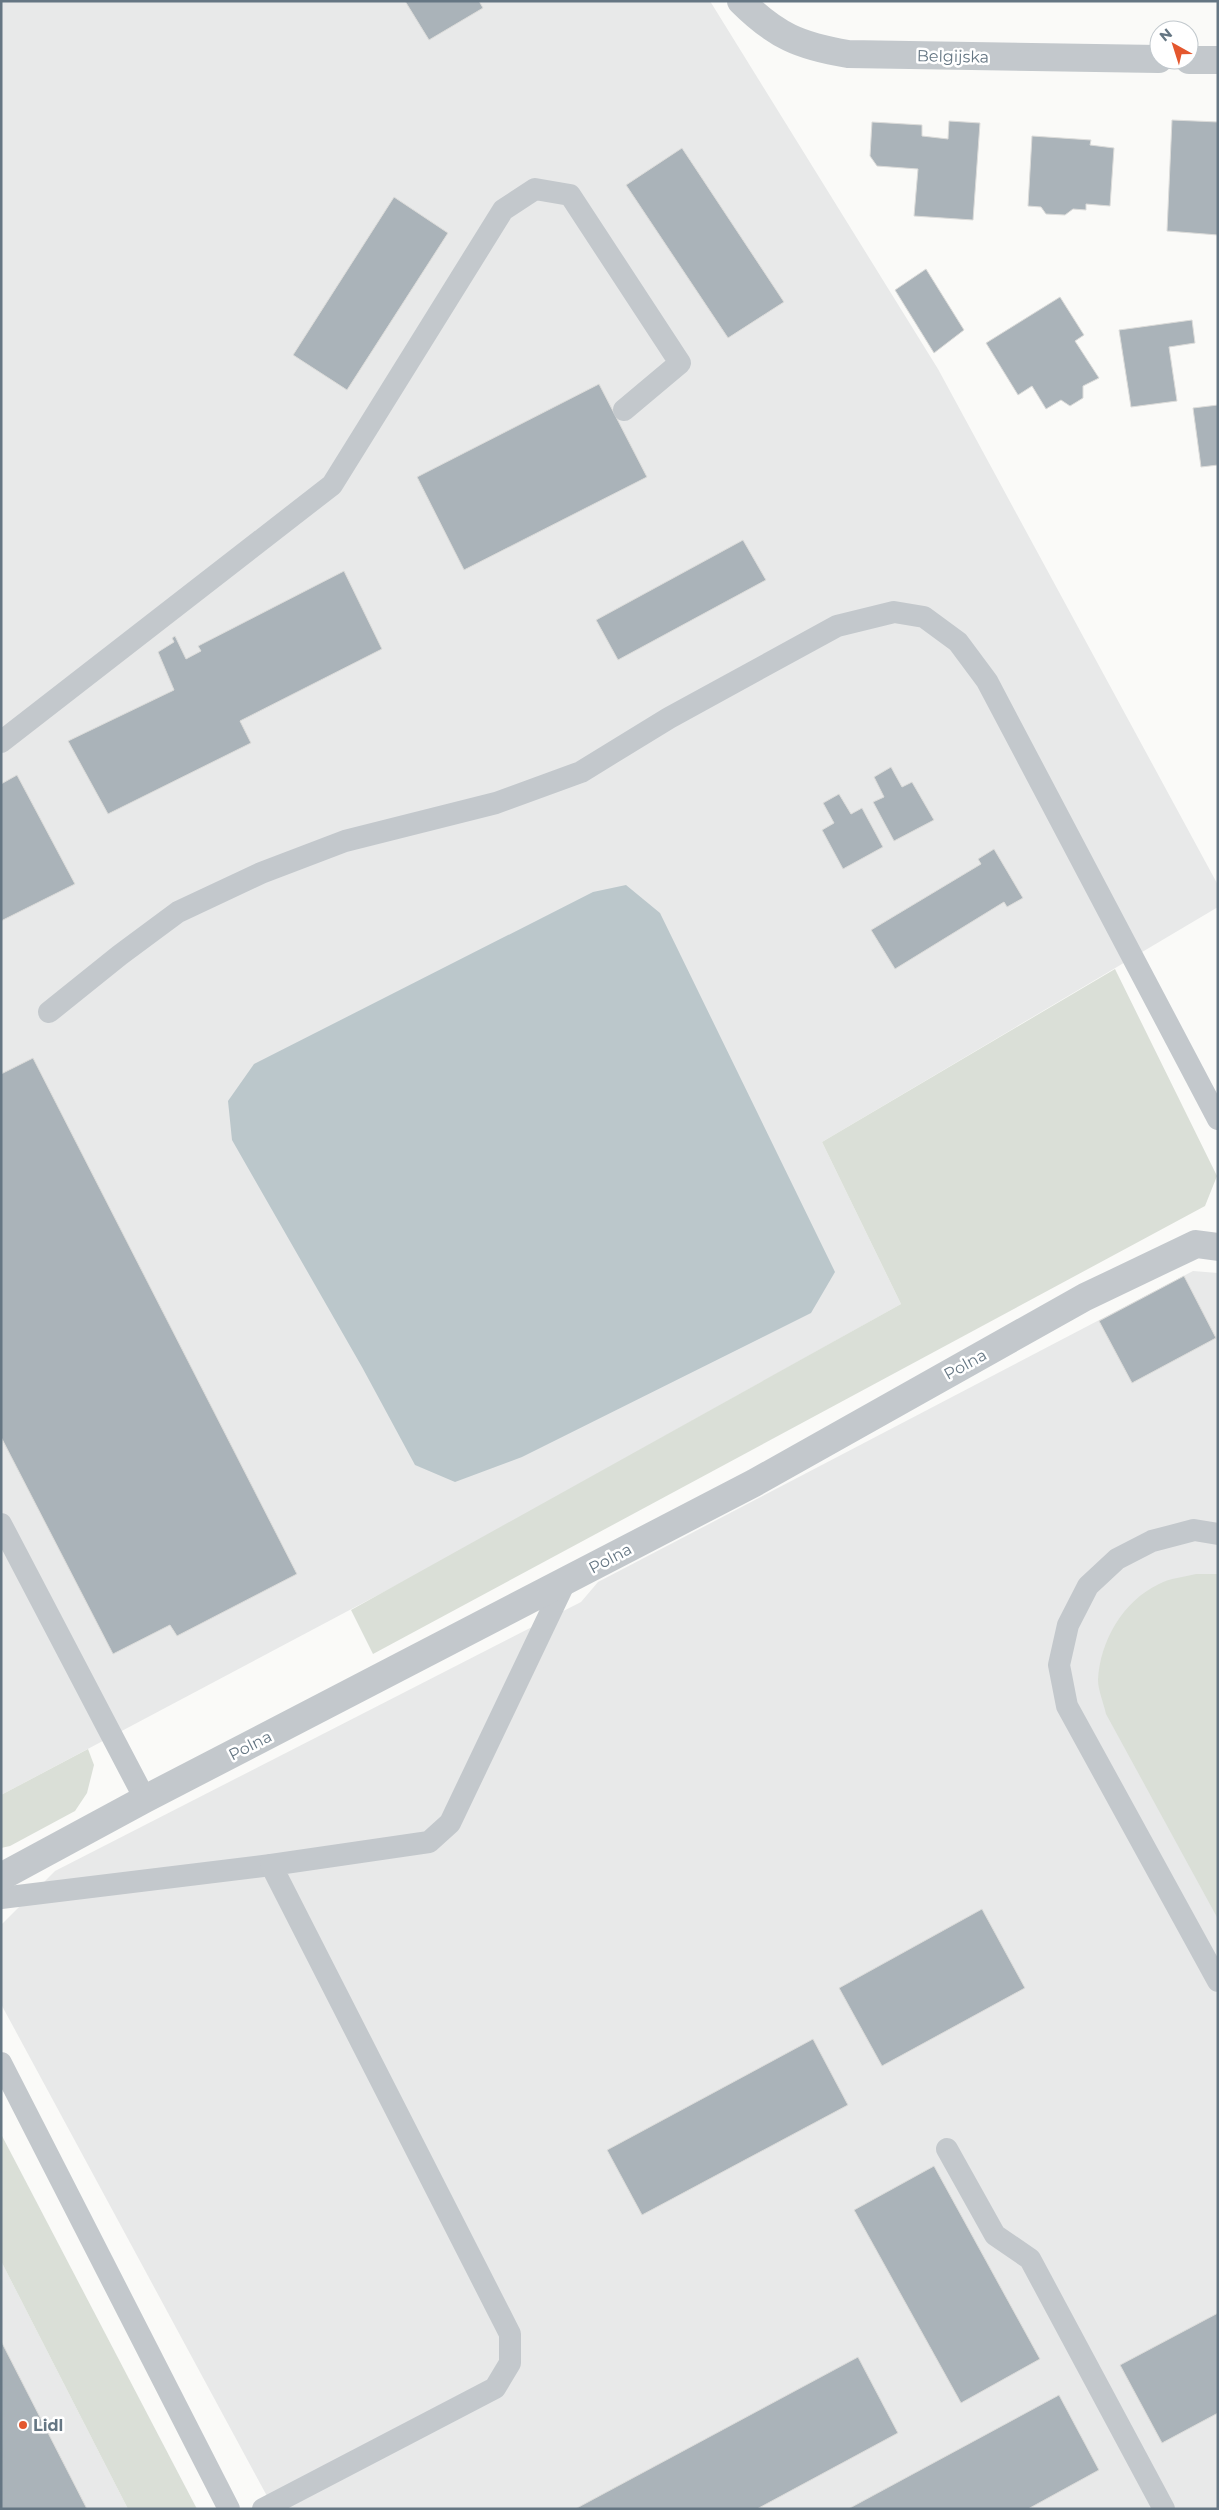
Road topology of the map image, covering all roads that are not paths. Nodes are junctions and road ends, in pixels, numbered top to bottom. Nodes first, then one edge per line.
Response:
1 (749, 9) edge
2 (1149, 60) edge
3 (1199, 60) edge
4 (1218, 60) edge
5 (624, 410) dead end
6 (1, 742) edge
7 (49, 1012) dead end
8 (1218, 1119) edge
9 (1218, 1246) edge
10 (1, 1524) edge
11 (1218, 1534) edge
12 (565, 1582) junction
13 (145, 1799) junction
14 (271, 1865) junction
15 (1, 1877) edge
16 (1, 1898) edge
17 (1218, 1981) edge
18 (1, 2063) edge
19 (946, 2148) dead end
20 (228, 2509) edge
21 (263, 2509) edge
22 (1164, 2509) edge

1 - 2 street, Belgijska
3 - 4 street
5 - 6 lane
7 - 8 lane
9 - 12 street, Polna
10 - 13 lane
11 - 17 lane
12 - 13 street, Polna
12 - 14 lane
13 - 15 street, Polna
14 - 16 lane
14 - 21 lane
18 - 20 lane
19 - 22 lane

